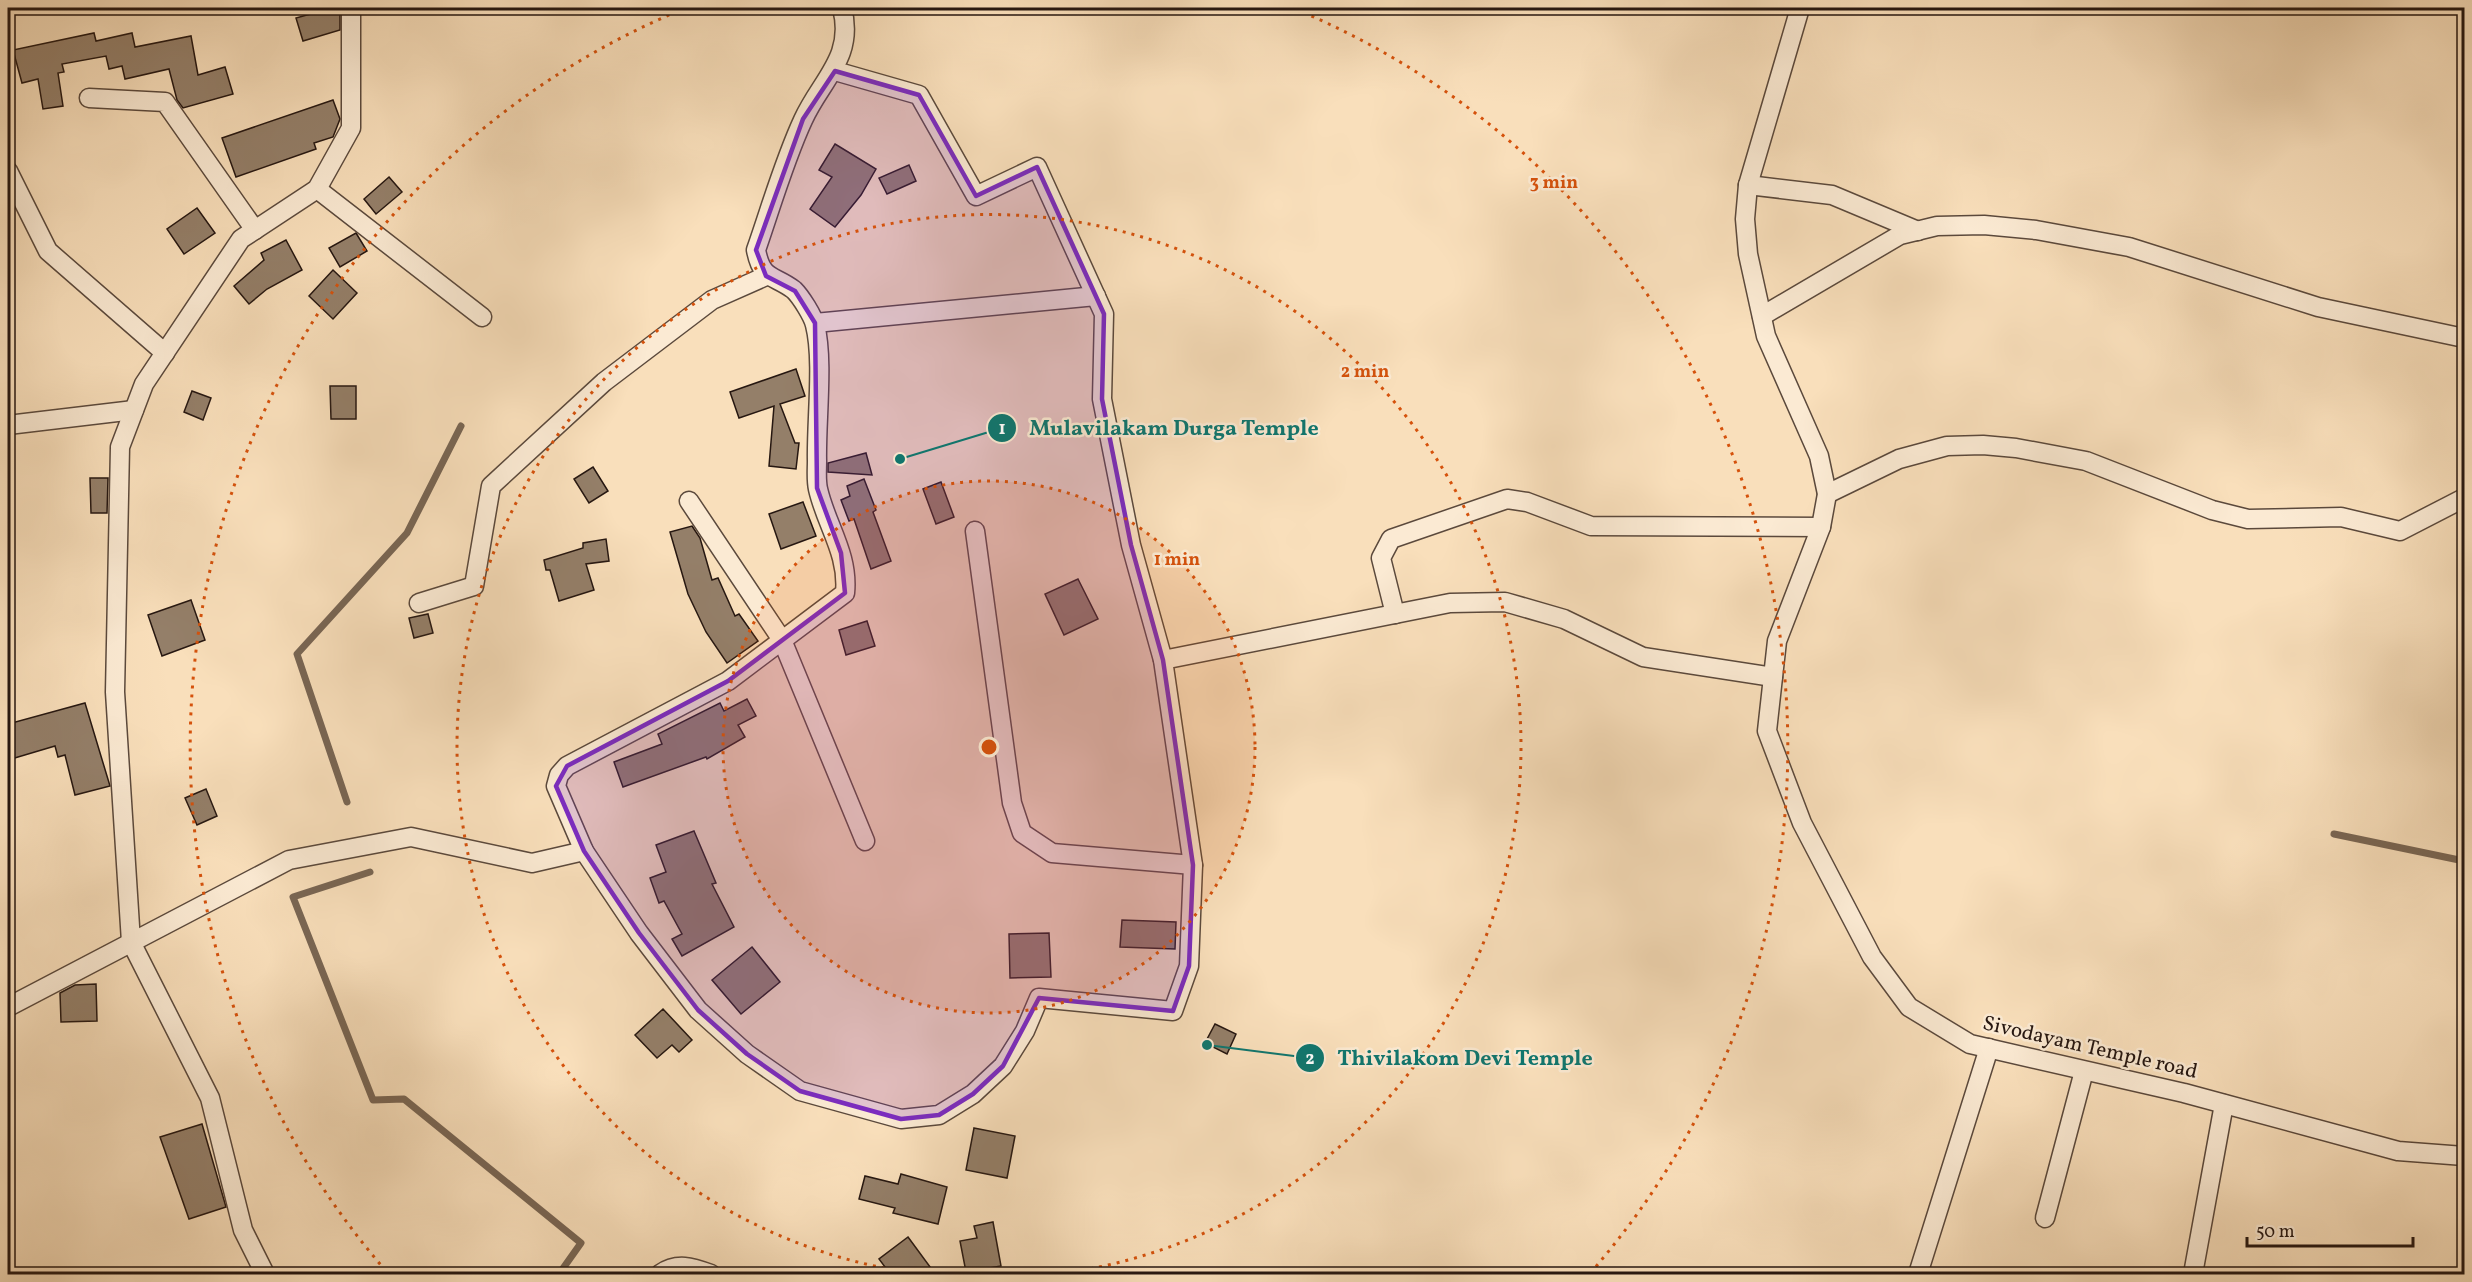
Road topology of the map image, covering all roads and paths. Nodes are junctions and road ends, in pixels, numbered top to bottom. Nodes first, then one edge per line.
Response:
1 (351, 8) edge
2 (842, 8) edge
3 (1800, 8) edge
4 (834, 71) junction
5 (89, 98) dead end
6 (8, 171) edge
7 (1748, 185) junction
8 (317, 189) junction
9 (255, 230) junction
10 (1918, 231) junction
11 (766, 276) junction
12 (1096, 296) junction
13 (1762, 316) junction
14 (482, 317) dead end
15 (815, 323) junction
16 (2464, 338) edge
17 (165, 352) junction
18 (134, 410) junction
19 (8, 424) edge
20 (1827, 494) junction
21 (2464, 498) edge
22 (689, 501) dead end
23 (1821, 527) junction
24 (975, 531) dead end
25 (419, 603) dead end
26 (1395, 614) junction
27 (782, 640) junction
28 (1163, 660) junction
29 (1773, 677) junction
30 (865, 841) dead end
31 (584, 851) junction
32 (1193, 865) junction
33 (131, 942) junction
34 (8, 1007) edge
35 (1989, 1048) junction
36 (2084, 1071) junction
37 (2224, 1104) junction
38 (2464, 1156) edge
39 (2045, 1218) dead end
40 (265, 1275) edge
41 (660, 1275) edge
42 (711, 1275) edge
43 (1918, 1275) edge
44 (2193, 1275) edge

1 - 8 street
2 - 4 street
3 - 7 street, Sivodayam Temple road
4 - 11 street
4 - 12 street
5 - 9 street
6 - 17 street
7 - 10 street
7 - 13 street, Sivodayam Temple road
8 - 9 street
8 - 14 street
9 - 17 street
10 - 13 street
10 - 16 street
11 - 15 street
11 - 25 street
12 - 15 street
12 - 28 street
13 - 20 street, Sivodayam Temple road
15 - 27 street
17 - 18 street
18 - 19 street
18 - 33 street
20 - 21 street
20 - 23 street, Sivodayam Temple road
22 - 27 street
23 - 26 street
23 - 29 street, Sivodayam Temple road
24 - 32 street
26 - 28 street
26 - 29 street
27 - 30 street
27 - 31 street
28 - 32 street
29 - 35 street, Sivodayam Temple road
31 - 32 street
31 - 33 street
33 - 34 street
33 - 40 street
35 - 36 street, Sivodayam Temple road
35 - 43 street
36 - 37 street, Sivodayam Temple road
36 - 39 street
37 - 38 street, Sivodayam Temple road
37 - 44 street
41 - 42 street

